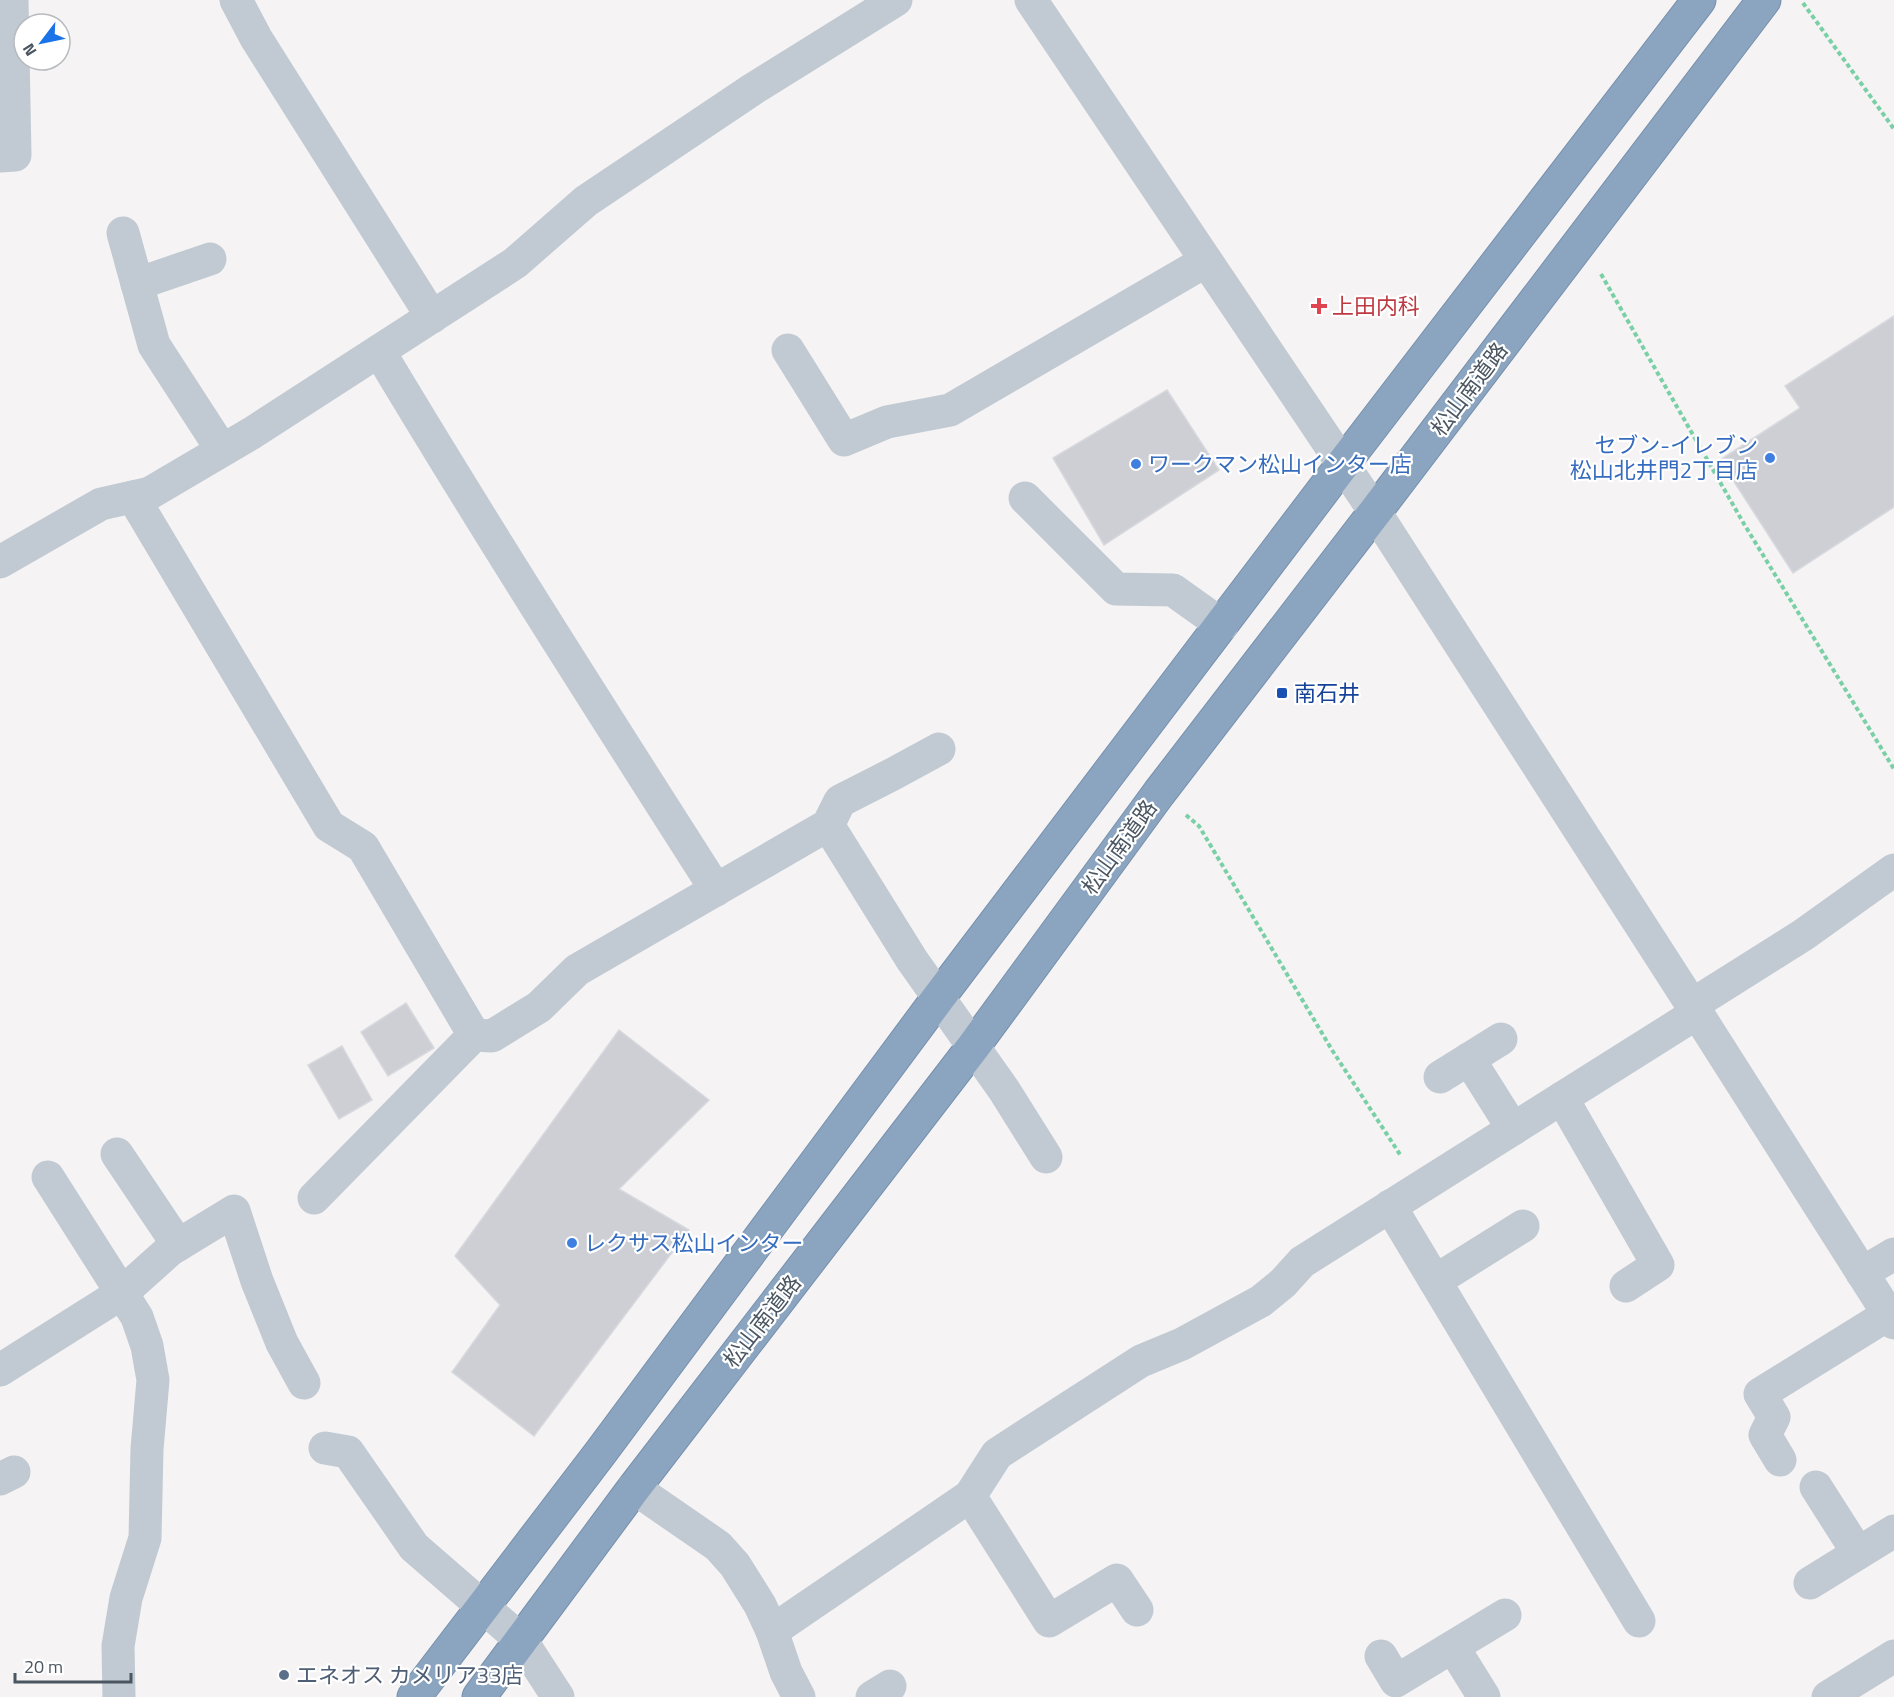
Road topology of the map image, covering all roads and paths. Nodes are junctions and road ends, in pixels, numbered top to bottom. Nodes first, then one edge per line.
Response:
1 (236, 0) edge
2 (896, 0) edge
3 (1031, 0) edge
4 (1699, 0) edge
5 (1764, 0) edge
6 (1803, 3) dead end
7 (8, 10) edge
8 (1894, 129) edge
9 (0, 156) edge
10 (123, 233) dead end
11 (210, 259) dead end
12 (1206, 261) junction
13 (1597, 267) dead end
14 (137, 284) junction
15 (432, 317) junction
16 (788, 350) dead end
17 (379, 351) junction
18 (222, 450) junction
19 (1343, 464) junction
20 (133, 497) junction
21 (1024, 498) dead end
22 (1375, 512) junction
23 (0, 562) edge
24 (1222, 625) junction
25 (939, 749) dead end
26 (1894, 769) edge
27 (1159, 793) junction
28 (828, 825) junction
29 (1894, 870) edge
30 (716, 890) junction
31 (939, 997) junction
32 (1695, 1009) junction
33 (474, 1035) junction
34 (1501, 1039) dead end
35 (973, 1047) junction
36 (1469, 1059) junction
37 (1440, 1077) dead end
38 (1562, 1098) junction
39 (1513, 1129) junction
40 (117, 1154) dead end
41 (1046, 1157) dead end
42 (48, 1177) dead end
43 (1421, 1187) junction
44 (314, 1198) dead end
45 (1390, 1206) junction
46 (1523, 1226) dead end
47 (178, 1245) junction
48 (1894, 1254) edge
49 (1862, 1273) junction
50 (1435, 1281) junction
51 (1626, 1286) dead end
52 (122, 1293) junction
53 (1891, 1318) edge
54 (0, 1370) edge
55 (304, 1383) dead end
56 (325, 1448) dead end
57 (1780, 1460) dead end
58 (1816, 1486) dead end
59 (634, 1488) junction
60 (970, 1496) junction
61 (1894, 1531) edge
62 (1858, 1553) junction
63 (1810, 1583) dead end
64 (482, 1606) junction
65 (1137, 1610) dead end
66 (1505, 1615) dead end
67 (1639, 1621) dead end
68 (772, 1631) junction
69 (521, 1640) junction
70 (1453, 1647) junction
71 (1381, 1656) dead end
72 (1894, 1656) edge
73 (119, 1697) edge
74 (414, 1697) edge
75 (479, 1697) edge
76 (558, 1697) edge
77 (799, 1697) edge
78 (1484, 1697) edge
79 (1828, 1697) edge

1 - 15 street
2 - 15 street
3 - 12 street
4 - 19 highway
5 - 22 highway, 松山南道路
6 - 8 path
7 - 9 street
10 - 14 street
11 - 14 street
12 - 16 street
12 - 19 street
13 - 26 path
14 - 18 street
15 - 17 street
17 - 18 street
17 - 30 street
18 - 20 street
19 - 22 street
19 - 24 highway
20 - 23 street
20 - 33 street
21 - 24 street
22 - 27 highway, 松山南道路
22 - 32 street
24 - 31 highway
25 - 28 street
27 - 35 highway, 松山南道路
27 - 43 path
28 - 30 street
28 - 31 street
29 - 32 street
30 - 33 street
31 - 35 street
31 - 64 highway
32 - 38 street
32 - 49 street
33 - 44 street
34 - 36 street
35 - 41 street
35 - 59 highway, 松山南道路
36 - 37 street
36 - 39 street
38 - 39 street
38 - 51 street
39 - 43 street
40 - 47 street
42 - 52 street
43 - 45 street
45 - 50 street
45 - 60 street
46 - 50 street
47 - 52 street
47 - 55 street
48 - 49 street
49 - 53 street
50 - 67 street
52 - 54 street
52 - 73 street
53 - 57 street
56 - 64 street
58 - 62 street
59 - 68 street
59 - 69 highway, 松山南道路
60 - 65 street
60 - 68 street
61 - 62 street
62 - 63 street
64 - 69 street
64 - 74 highway
66 - 70 street
68 - 77 street
69 - 75 highway, 松山南道路
69 - 76 street
70 - 71 street
70 - 78 street
72 - 79 street

